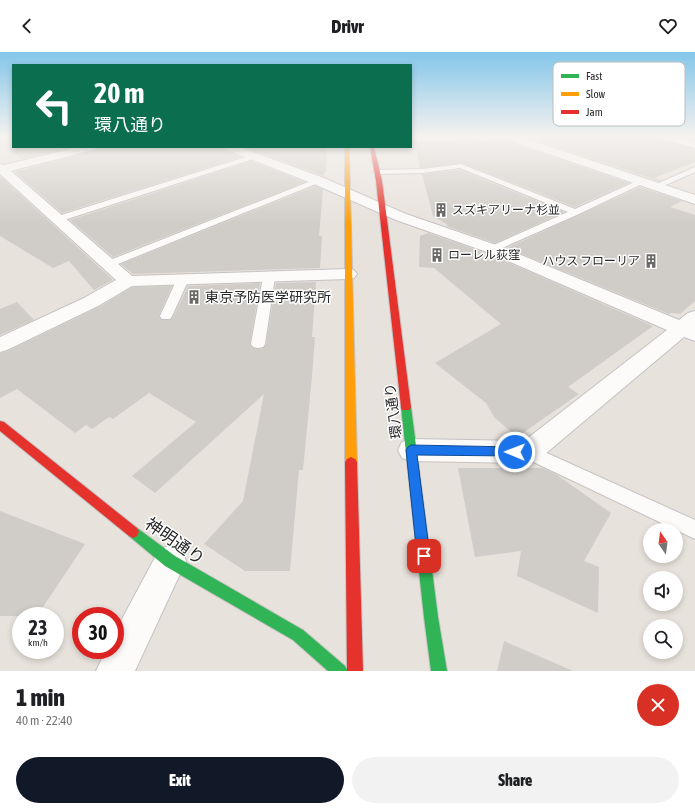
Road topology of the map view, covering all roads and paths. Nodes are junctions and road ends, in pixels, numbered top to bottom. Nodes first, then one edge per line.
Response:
1 (14, 166) edge
2 (226, 166) edge
3 (278, 166) edge
4 (347, 166) edge
5 (376, 166) edge
6 (595, 166) edge
7 (1, 169) edge
8 (695, 169) edge
9 (377, 172) junction
10 (319, 181) junction
11 (642, 182) junction
12 (656, 186) junction
13 (347, 194) junction
14 (695, 200) edge
15 (382, 209) junction
16 (576, 212) junction
17 (58, 220) junction
18 (494, 249) junction
19 (109, 264) junction
20 (348, 274) junction
21 (269, 277) junction
22 (183, 280) junction
23 (128, 281) junction
24 (166, 316) dead end
25 (691, 326) edge
26 (258, 344) dead end
27 (0, 345) edge
28 (0, 425) edge
29 (411, 450) junction
30 (529, 452) junction
31 (695, 530) edge
32 (170, 560) junction
33 (116, 671) edge
34 (340, 671) edge
35 (355, 671) edge
36 (439, 671) edge

1 - 7 street
2 - 17 lane
3 - 10 street
4 - 13 main road
5 - 9 main road, 環八通り
6 - 11 street
7 - 17 street
8 - 12 lane
9 - 15 main road, 環八通り
9 - 16 lane
10 - 13 street
10 - 19 lane
11 - 12 street
11 - 16 lane
12 - 14 street
13 - 15 street
13 - 20 main road
15 - 18 street
15 - 29 main road, 環八通り
16 - 18 lane
17 - 19 street
18 - 25 street
19 - 23 street
20 - 21 street
20 - 35 main road
21 - 22 street
21 - 26 lane
22 - 23 street
22 - 24 lane
23 - 27 street
25 - 30 street
28 - 32 main road, 神明通り
29 - 30 street
29 - 36 main road, 環八通り
30 - 31 lane
32 - 33 street
32 - 34 main road, 神明通り

